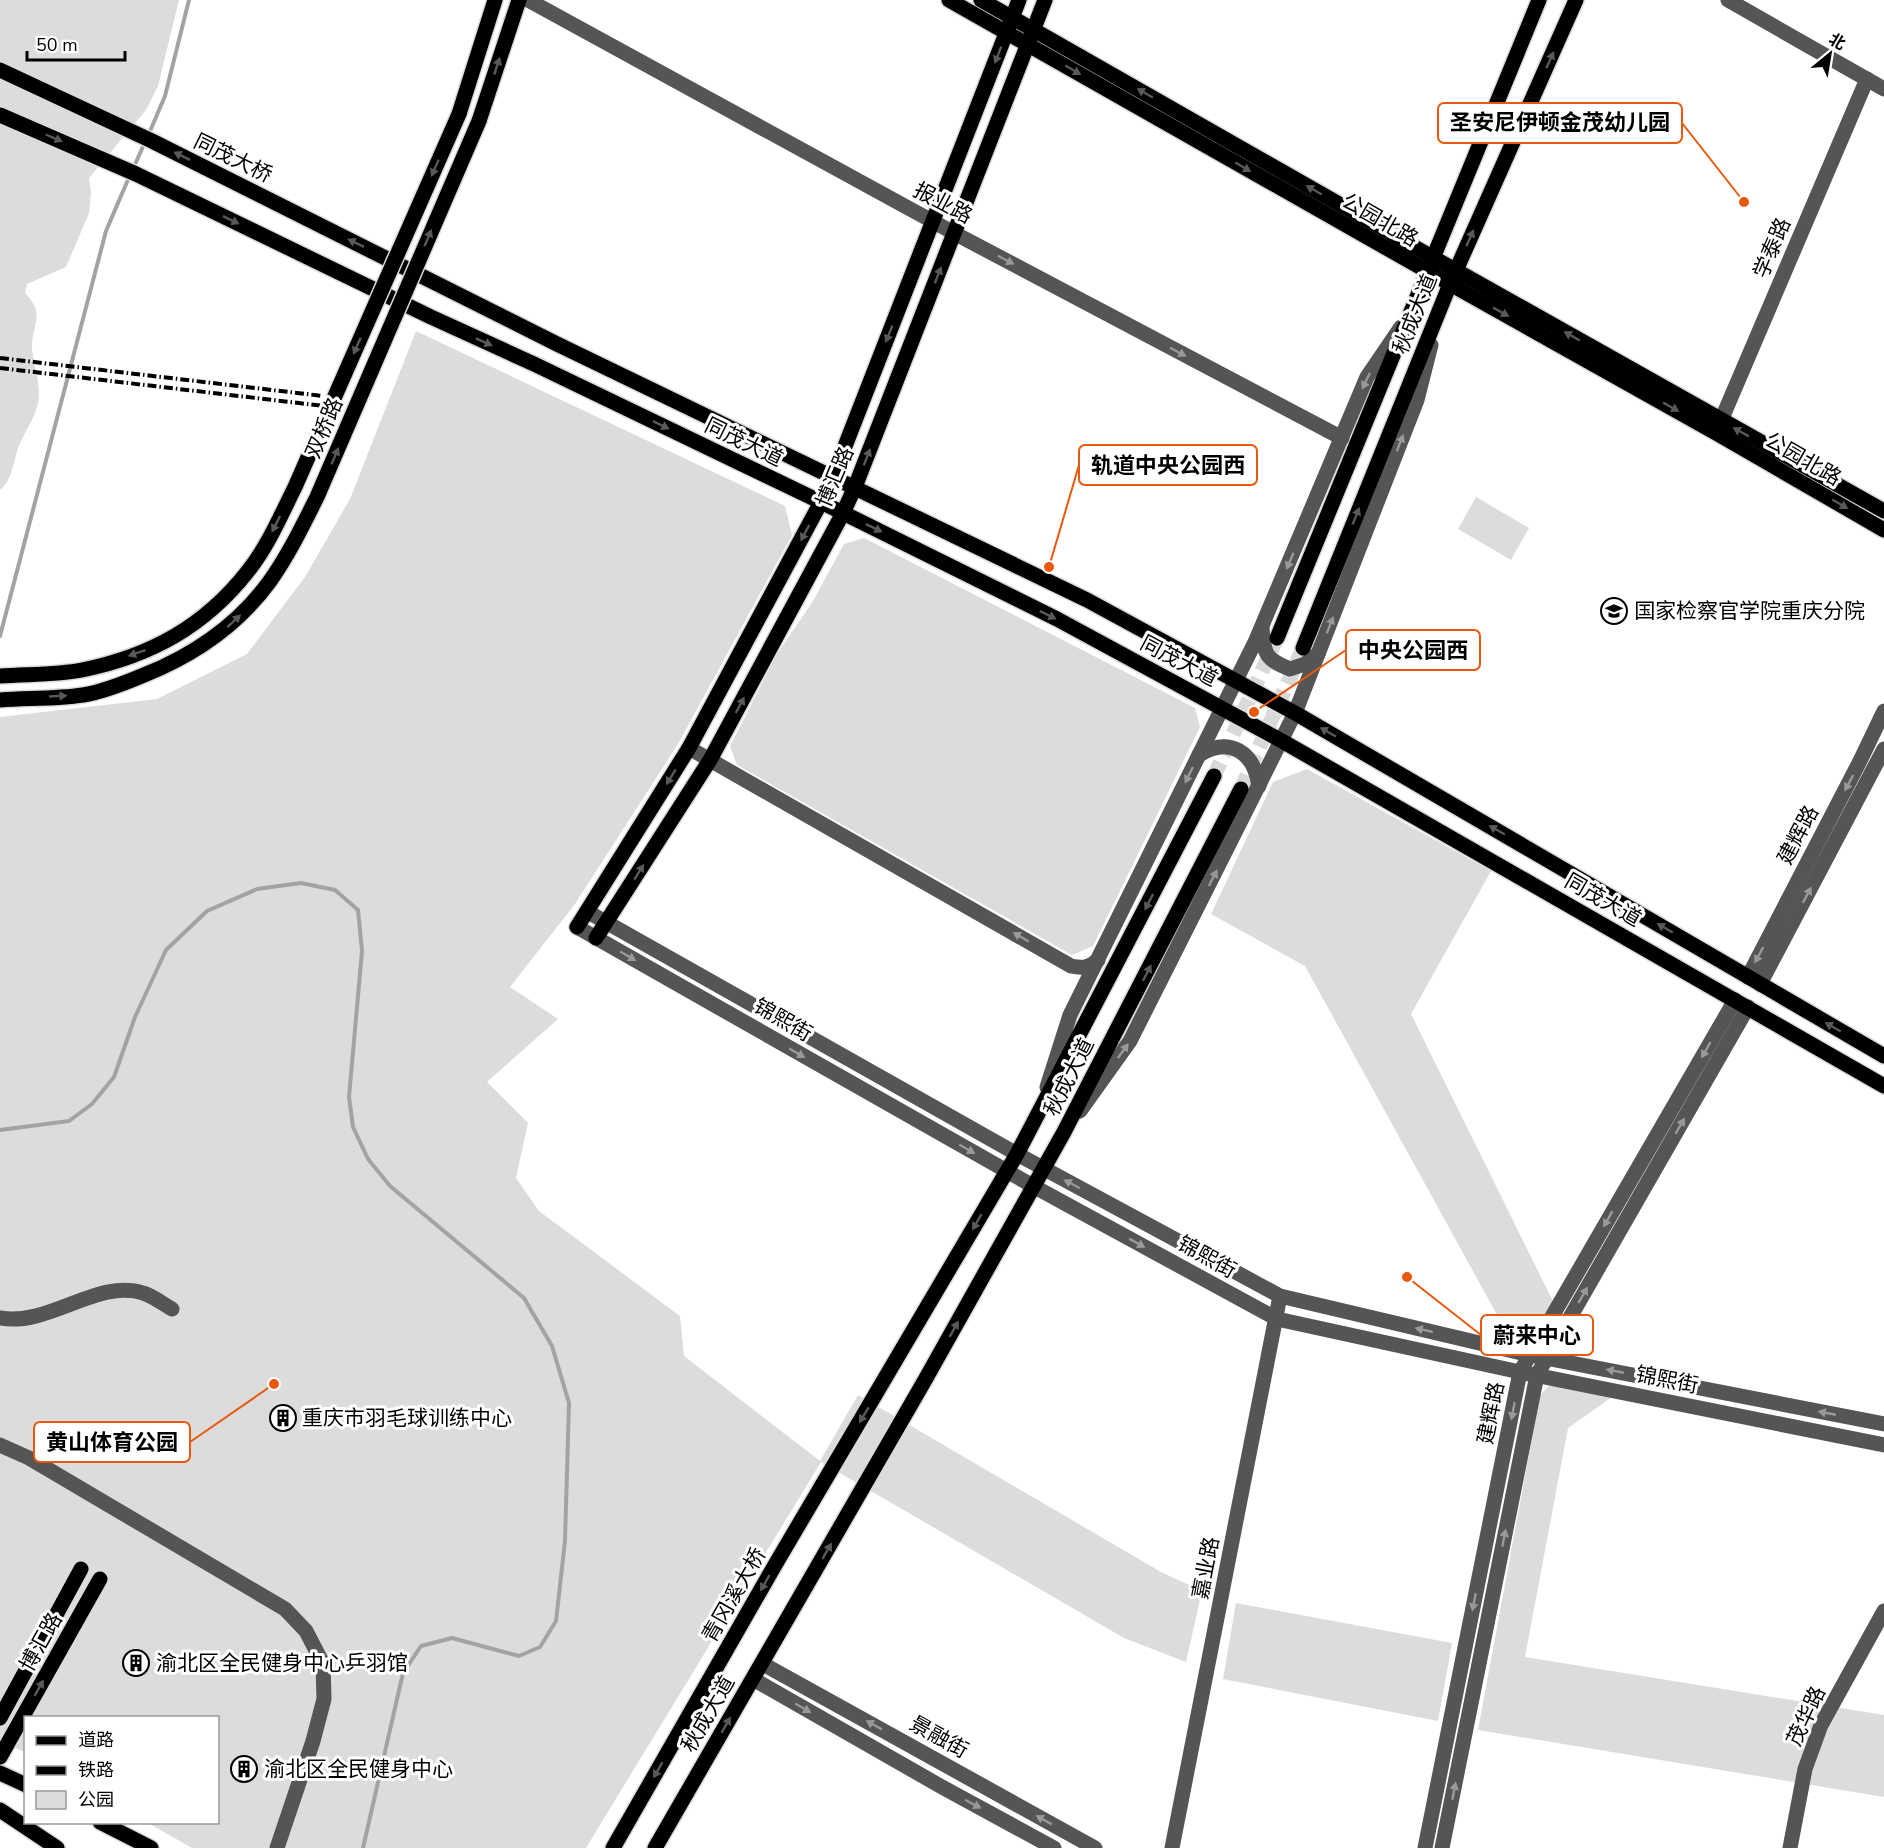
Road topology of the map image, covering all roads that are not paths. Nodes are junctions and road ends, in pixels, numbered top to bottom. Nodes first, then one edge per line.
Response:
1 (495, 0) edge
2 (519, 0) edge
3 (528, 0) edge
4 (949, 0) edge
5 (981, 0) edge
6 (1019, 0) edge
7 (1045, 0) edge
8 (1539, 0) edge
9 (1576, 0) edge
10 (1728, 0) edge
11 (1010, 25) junction
12 (1034, 30) junction
13 (1028, 45) junction
14 (0, 70) edge
15 (1867, 79) junction
16 (1884, 89) edge
17 (0, 115) edge
18 (933, 221) junction
19 (954, 233) junction
20 (1429, 264) junction
21 (1453, 277) junction
22 (446, 288) joint
23 (1440, 307) junction
24 (1409, 315) junction
25 (1719, 426) junction
26 (1342, 438) junction
27 (832, 477) junction
28 (855, 488) junction
29 (821, 502) junction
30 (1884, 512) edge
31 (843, 513) junction
32 (1884, 530) edge
33 (1262, 628) junction
34 (1277, 638) tunnel mouth
35 (1303, 648) tunnel mouth
36 (1318, 654) junction
37 (0, 675) edge
38 (1236, 681) junction
39 (0, 700) edge
40 (1222, 708) junction
41 (1884, 711) edge
42 (1295, 713) junction
43 (1282, 741) junction
44 (688, 748) junction
45 (1884, 749) edge
46 (1199, 755) junction
47 (710, 760) junction
48 (1873, 768) edge
49 (1214, 776) tunnel mouth
50 (1259, 786) junction
51 (1241, 789) tunnel mouth
52 (588, 912) junction
53 (607, 922) junction
54 (577, 927) joint
55 (596, 938) junction
56 (1098, 960) junction
57 (1754, 980) junction
58 (1741, 1003) junction
59 (1884, 1056) edge
60 (1884, 1086) edge
61 (1037, 1118) junction
62 (1064, 1132) junction
63 (1017, 1154) junction
64 (1044, 1169) junction
65 (1006, 1171) junction
66 (1034, 1186) junction
67 (1280, 1296) junction
68 (172, 1309) dead end
69 (0, 1318) edge
70 (1277, 1319) junction
71 (1530, 1355) junction
72 (1547, 1357) junction
73 (894, 1364) joint
74 (1521, 1372) junction
75 (1537, 1375) junction
76 (1884, 1424) edge
77 (0, 1445) edge
78 (1884, 1445) edge
79 (81, 1569) dead end
80 (100, 1579) dead end
81 (1884, 1611) edge
82 (763, 1664) junction
83 (753, 1679) junction
84 (0, 1718) edge
85 (0, 1757) edge
86 (0, 1773) edge
87 (24, 1784) edge
88 (0, 1810) edge
89 (104, 1824) edge
90 (57, 1848) edge
91 (151, 1848) edge
92 (277, 1848) edge
93 (613, 1848) edge
94 (655, 1848) edge
95 (1054, 1848) edge
96 (1095, 1848) edge
97 (1172, 1848) edge
98 (1425, 1848) edge
99 (1442, 1848) edge
100 (1790, 1848) edge

1 -> 37 main road, 双桥路, bridge
39 -> 2 main road, 双桥路, bridge
3 - 18 street, 报业路
4 - 11 main road, 公园北路
5 - 11 main road, 公园北路
6 - 11 main road, 博汇路
7 - 12 main road, 博汇路
8 - 20 main road, 秋成大道
21 -> 9 main road, 秋成大道
10 - 15 street
11 - 12 main road, 公园北路
11 - 13 main road, 公园北路
11 -> 18 main road, 博汇路
12 - 13 main road, 博汇路
20 -> 12 main road, 公园北路
13 - 19 main road, 博汇路
13 -> 20 main road, 公园北路
22 -> 14 main road, 同茂大桥, bridge
15 - 16 street
15 - 25 street, 学泰路
17 -> 29 main road, 同茂大道, bridge
18 - 19 street, 报业路
18 -> 27 main road, 博汇路
19 -> 26 street, 报业路
28 -> 19 main road, 博汇路
20 - 21 main road, 公园北路
20 - 24 main road, 秋成大道
21 - 23 main road, 秋成大道
21 - 25 main road, 公园北路
22 - 27 main road, 同茂大道
35 -> 23 main road, 秋成大道
36 -> 23 street
24 -> 26 street
24 - 34 main road, 秋成大道
30 -> 25 main road, 公园北路
25 -> 32 main road, 公园北路
26 -> 33 street
27 - 28 main road, 同茂大道
27 - 29 main road, 博汇路
28 - 31 main road, 博汇路
28 - 38 main road, 同茂大道
29 - 31 main road, 同茂大道
29 -> 44 main road, 博汇路
31 -> 40 main road, 同茂大道
47 -> 31 main road, 博汇路
33 - 36 street
33 - 38 street
36 - 42 street
38 - 40 street
38 - 42 main road, 同茂大道
40 - 43 main road, 同茂大道
40 - 46 street
41 - 48 street, 建辉路
42 - 43 street
57 -> 42 main road, 同茂大道
43 - 50 street
43 - 58 main road, 同茂大道
44 - 47 street
44 -> 52 main road, 博汇路
45 - 48 street, 建辉路
46 - 50 street
46 -> 56 street
53 -> 47 main road, 博汇路
56 -> 47 street
48 - 57 street, 建辉路
49 -> 61 main road, 秋成大道
62 -> 50 street
62 -> 51 main road, 秋成大道
52 - 53 street, 锦熙街
52 - 54 main road, 博汇路
53 - 55 main road, 博汇路
53 - 63 street, 锦熙街
54 - 55 street, 锦熙街
55 -> 65 street, 锦熙街
56 - 61 street
59 -> 57 main road, 同茂大道
58 - 60 main road, 同茂大道
58 -> 71 street, 建辉路
72 -> 58 street, 建辉路
61 - 63 main road, 秋成大道
62 - 64 main road, 秋成大道
63 - 64 street, 锦熙街
63 - 65 main road, 秋成大道
64 - 66 main road, 秋成大道
67 -> 64 street, 锦熙街
65 - 66 street, 锦熙街
65 -> 73 main road, 秋成大道
66 -> 70 street, 锦熙街
82 -> 66 main road, 秋成大道
67 - 70 street, 嘉业路
71 -> 67 street, 锦熙街
68 - 69 street
70 - 74 street, 锦熙街
70 - 97 street, 嘉业路
71 - 72 street, 锦熙街
71 - 74 street, 建辉路
72 - 75 street, 建辉路
76 -> 72 street, 锦熙街
73 -> 93 main road, 青冈溪大桥
74 - 75 street, 锦熙街
74 -> 98 street, 建辉路
75 - 78 street, 锦熙街
99 -> 75 street, 建辉路
77 - 92 street
79 - 84 main road, 博汇路
85 -> 80 main road, 博汇路
81 - 100 street, 茂华路
82 - 83 main road, 秋成大道
96 -> 82 street, 景融街
94 -> 83 main road, 秋成大道
83 -> 95 street, 景融街
86 - 87 main road
88 - 90 main road
89 - 91 main road

